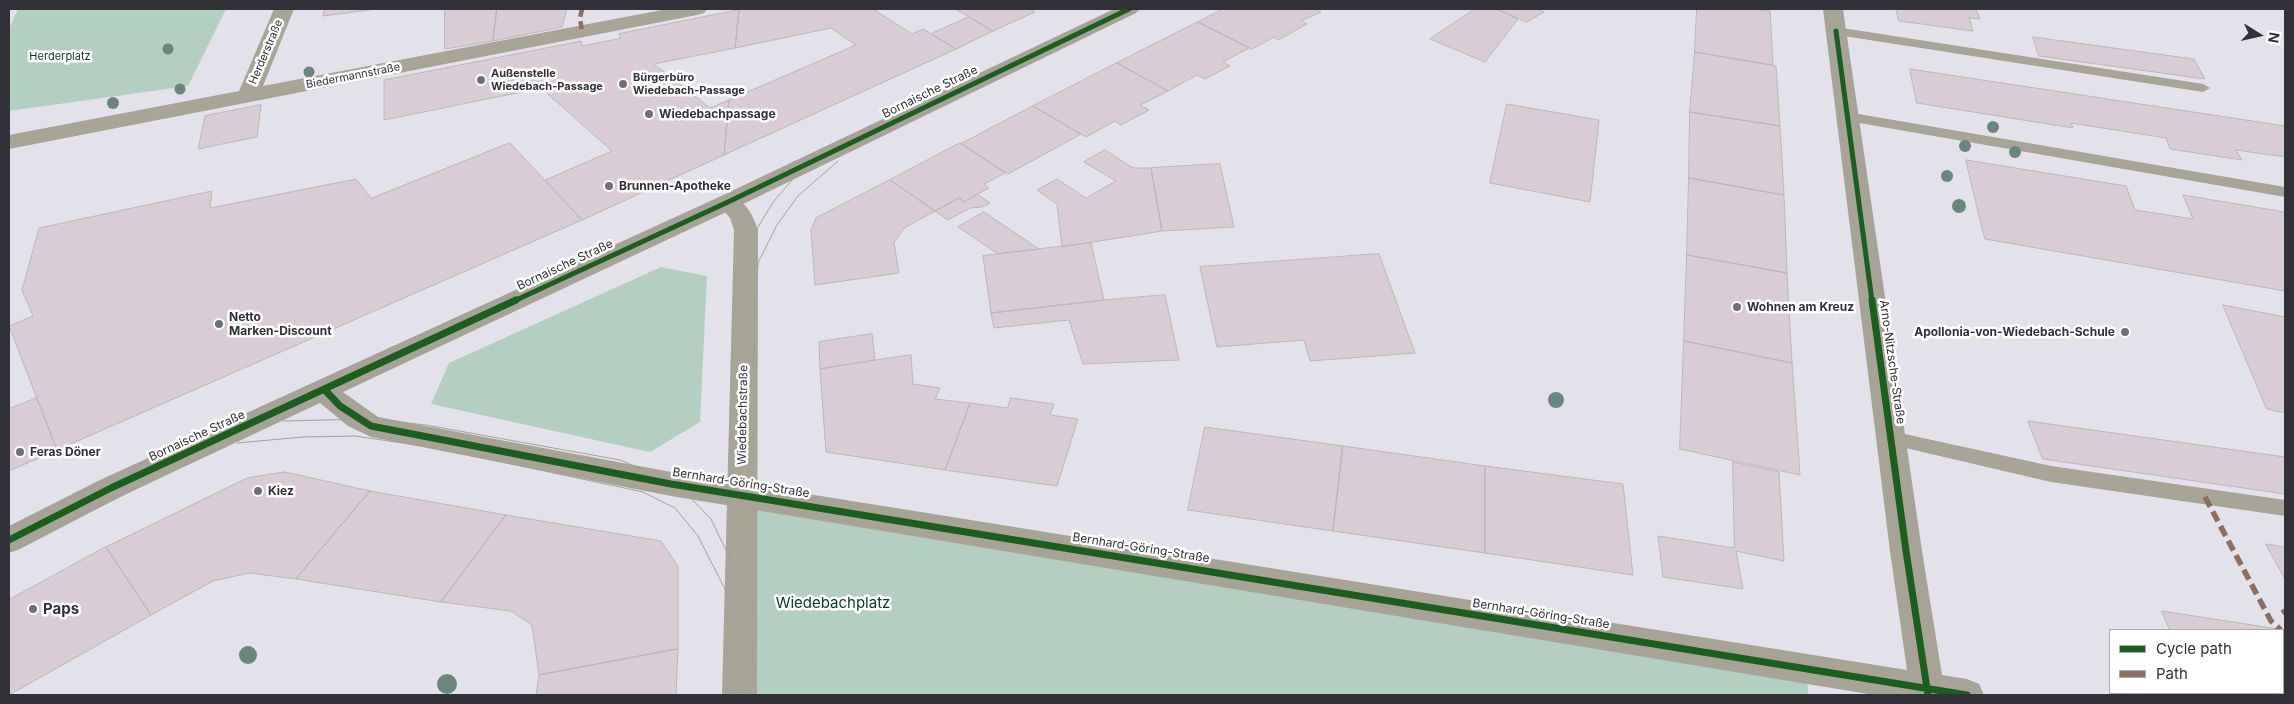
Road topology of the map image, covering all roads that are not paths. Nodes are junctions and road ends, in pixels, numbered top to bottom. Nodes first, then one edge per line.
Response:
1 (284, 9) edge
2 (582, 9) edge
3 (698, 9) edge
4 (1129, 9) edge
5 (1833, 9) edge
6 (582, 31) junction
7 (1836, 31) junction
8 (2203, 88) dead end
9 (248, 96) junction
10 (1847, 117) junction
11 (9, 142) edge
12 (2285, 192) edge
13 (728, 202) junction
14 (325, 390) junction
15 (1891, 438) junction
16 (741, 494) junction
17 (2285, 508) edge
18 (9, 540) edge
19 (1928, 692) edge
20 (740, 695) edge
21 (1967, 695) edge

1 - 9 street, Herderstraße
2 - 6 street
3 - 6 street, Biedermannstraße
4 - 13 main road, Bornaische Straße
5 - 7 main road, Arno-Nitzsche-Straße
6 - 9 street, Biedermannstraße
7 - 8 lane
7 - 10 main road, Arno-Nitzsche-Straße
9 - 11 street, Biedermannstraße
10 - 12 lane
10 - 15 main road, Arno-Nitzsche-Straße
13 - 14 main road, Bornaische Straße
13 - 16 street, Wiedebachstraße
14 - 16 main road, Bernhard-Göring-Straße
14 - 18 main road, Bornaische Straße
15 - 17 lane
15 - 19 main road, Arno-Nitzsche-Straße
16 - 19 main road, Bernhard-Göring-Straße
16 - 20 street, Wiedebachstraße
19 - 21 main road, Bernhard-Göring-Straße

